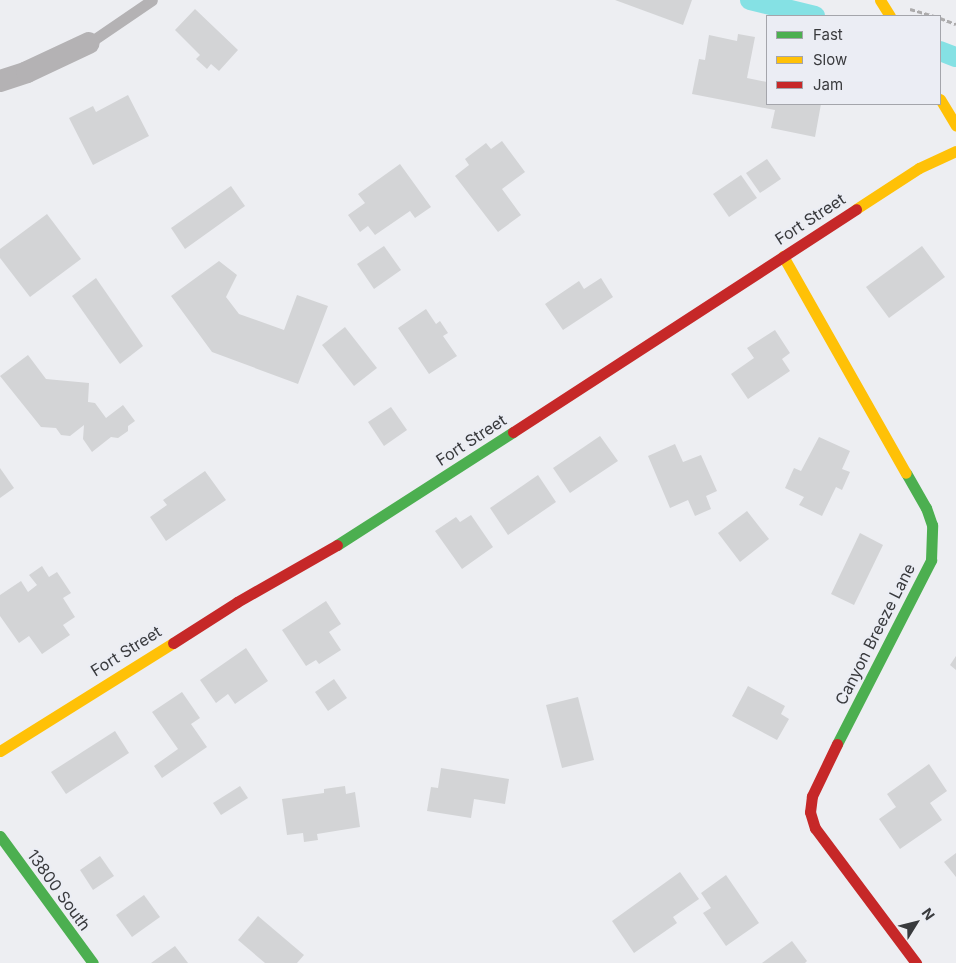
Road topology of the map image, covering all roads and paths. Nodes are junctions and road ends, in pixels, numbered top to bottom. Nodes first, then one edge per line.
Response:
1 (152, 0) edge
2 (880, 0) edge
3 (905, 8) dead end
4 (889, 15) edge
5 (930, 15) edge
6 (941, 18) edge
7 (956, 24) edge
8 (88, 43) joint
9 (0, 81) edge
10 (941, 101) edge
11 (956, 126) edge
12 (956, 152) edge
13 (783, 256) junction
14 (0, 751) edge
15 (0, 836) edge
16 (92, 963) edge
17 (916, 963) edge

1 - 8 lane
2 - 4 street
3 - 5 path
6 - 7 path
8 - 9 street
10 - 11 street
12 - 13 street, Fort Street
13 - 14 street, Fort Street
13 - 17 street, Canyon Breeze Lane
15 - 16 street, 13800 South

